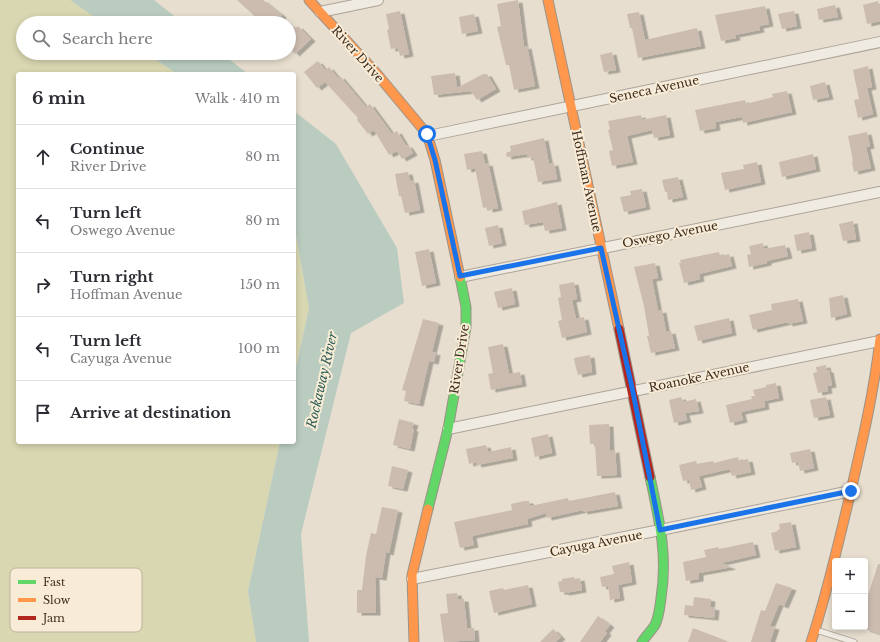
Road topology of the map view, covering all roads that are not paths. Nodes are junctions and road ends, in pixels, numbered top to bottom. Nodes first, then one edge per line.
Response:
1 (309, 0) edge
2 (378, 0) edge
3 (548, 0) edge
4 (320, 12) junction
5 (880, 42) edge
6 (571, 106) junction
7 (428, 136) junction
8 (880, 192) edge
9 (601, 248) junction
10 (460, 276) junction
11 (880, 340) edge
12 (633, 392) junction
13 (448, 429) junction
14 (851, 491) junction
15 (660, 530) junction
16 (412, 579) junction
17 (815, 630) junction
18 (414, 642) edge
19 (642, 642) edge
20 (811, 642) edge
21 (854, 642) edge

1 - 4 street, River Drive
2 - 4 street
3 - 6 street, Hoffman Avenue
4 - 7 street, River Drive
5 - 6 street, Seneca Avenue
6 - 7 street, Seneca Avenue
6 - 9 street, Hoffman Avenue
7 - 10 street, River Drive
8 - 9 street, Oswego Avenue
9 - 10 street, Oswego Avenue
9 - 12 street, Hoffman Avenue
10 - 13 street, River Drive
11 - 12 street, Roanoke Avenue
11 - 14 street
12 - 13 street, Roanoke Avenue
12 - 15 street, Hoffman Avenue
13 - 16 street, River Drive
14 - 15 street, Cayuga Avenue
14 - 17 street
15 - 16 street, Cayuga Avenue
15 - 19 street, Hoffman Avenue
16 - 18 street, River Drive
17 - 20 street
17 - 21 lane

